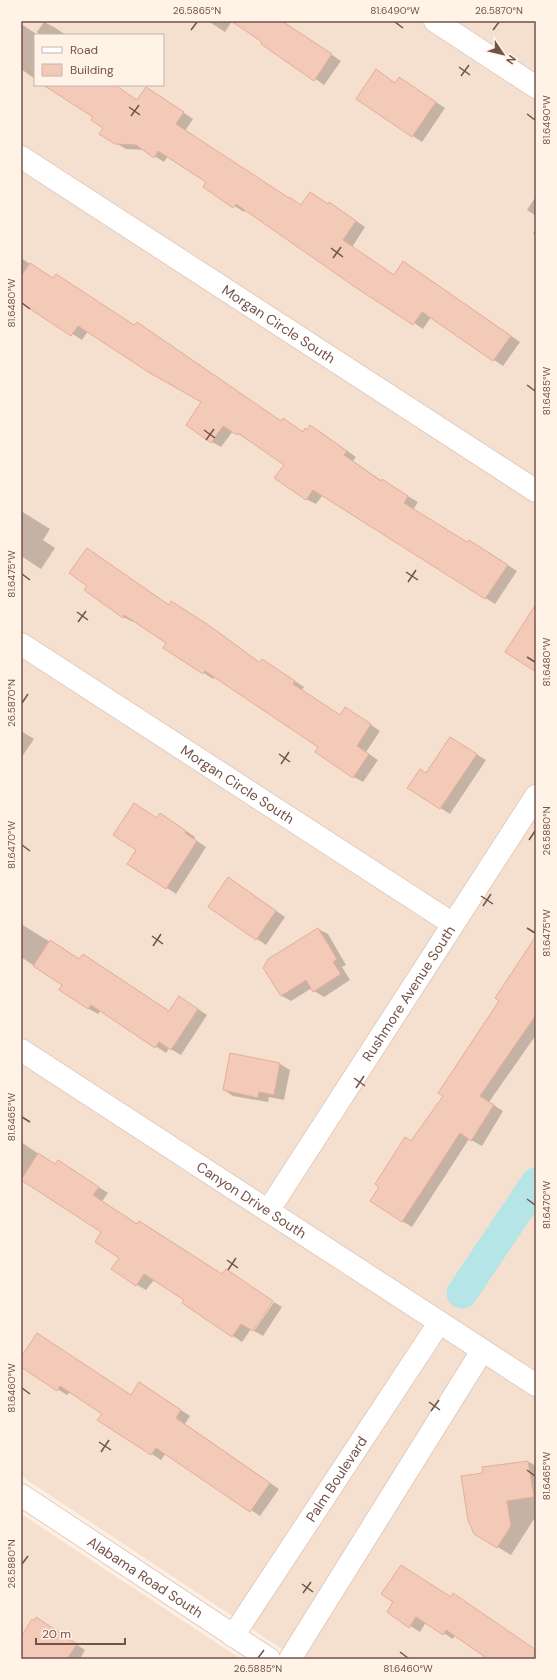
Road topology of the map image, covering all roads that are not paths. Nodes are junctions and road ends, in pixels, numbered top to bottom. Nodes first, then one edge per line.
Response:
1 (435, 21) edge
2 (536, 86) edge
3 (21, 157) edge
4 (536, 491) edge
5 (21, 644) edge
6 (536, 796) edge
7 (453, 924) junction
8 (21, 1050) edge
9 (268, 1210) junction
10 (439, 1323) junction
11 (482, 1351) junction
12 (536, 1385) edge
13 (21, 1495) edge
14 (233, 1636) junction
15 (269, 1659) edge
16 (290, 1659) edge

1 - 2 street
3 - 4 street, Morgan Circle South
5 - 7 street, Morgan Circle South
6 - 7 street, Rushmore Avenue South
7 - 9 street, Rushmore Avenue South
8 - 9 street, Canyon Drive South
9 - 10 street, Canyon Drive South
10 - 11 street, Canyon Drive South
10 - 14 street, Palm Boulevard
11 - 12 street, Canyon Drive South
11 - 16 street
13 - 14 street, Alabama Road South
14 - 15 street, Alabama Road South

